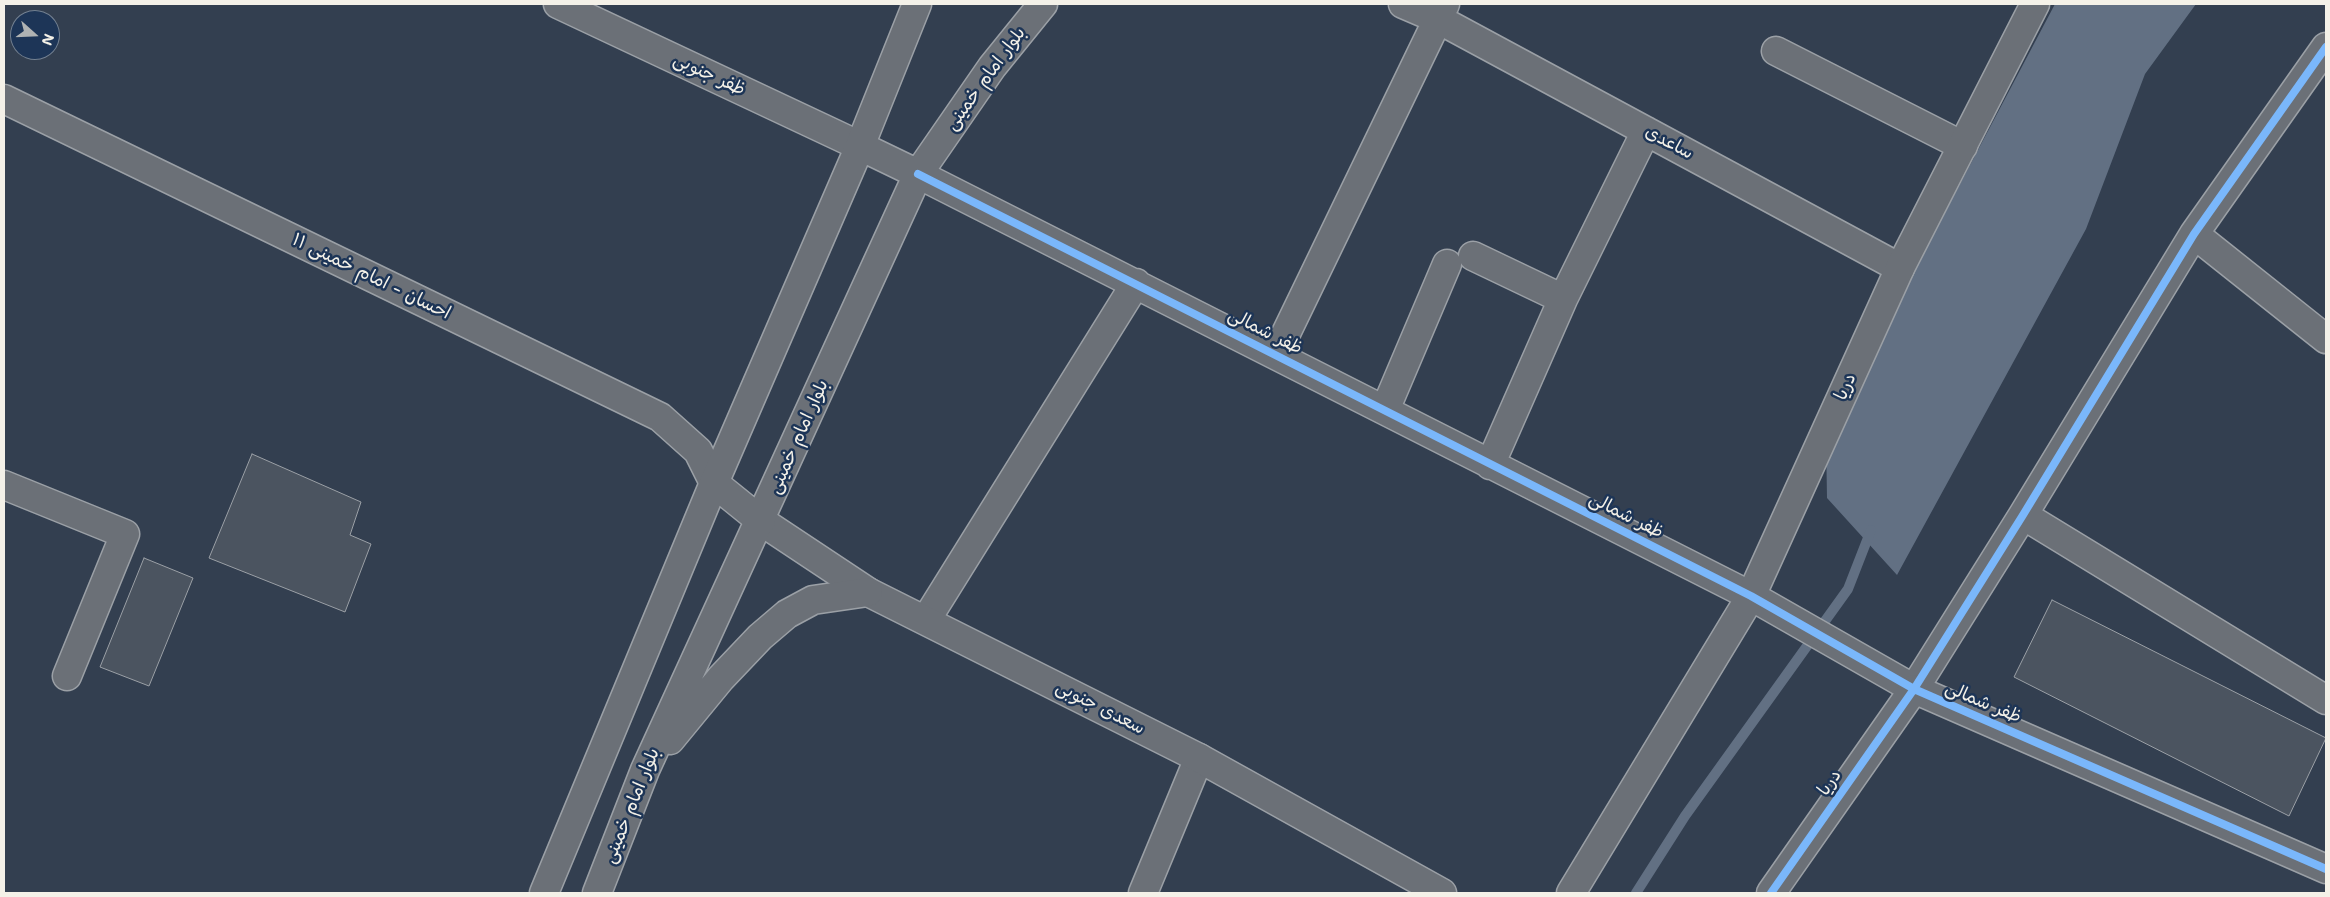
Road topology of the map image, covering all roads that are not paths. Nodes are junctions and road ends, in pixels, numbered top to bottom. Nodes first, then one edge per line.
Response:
1 (558, 4) edge
2 (917, 4) edge
3 (1043, 4) edge
4 (1403, 4) edge
5 (2035, 4) edge
6 (1442, 12) edge
7 (2326, 47) edge
8 (1776, 51) dead end
9 (4, 99) edge
10 (1646, 131) junction
11 (860, 146) junction
12 (1964, 146) junction
13 (918, 174) junction
14 (2194, 234) junction
15 (1474, 256) dead end
16 (1448, 264) dead end
17 (1900, 268) junction
18 (1136, 283) junction
19 (1563, 299) junction
20 (2326, 339) edge
21 (1276, 354) junction
22 (1385, 410) junction
23 (1490, 464) junction
24 (714, 483) junction
25 (4, 485) edge
26 (2024, 515) junction
27 (761, 521) junction
28 (868, 592) junction
29 (1751, 596) junction
30 (926, 620) junction
31 (67, 676) dead end
32 (1914, 689) junction
33 (2326, 700) edge
34 (1199, 758) junction
35 (645, 770) junction
36 (2326, 869) edge
37 (544, 893) edge
38 (597, 893) edge
39 (1143, 893) edge
40 (1442, 893) edge
41 (1571, 893) edge
42 (1771, 893) edge

1 - 11 street, ظفر جنوبی
2 - 11 street
3 - 13 street, بلوار امام خمینی
4 - 6 street, ساعدی
5 - 12 street, دریا
6 - 10 street, ساعدی
6 - 21 street
7 - 14 street, دریا
8 - 12 street
9 - 24 street, احسان - امام خمینی ۱۱
10 - 17 street, ساعدی
10 - 19 street
11 - 13 street, ظفر جنوبی
11 - 24 street
12 - 17 street, دریا
13 - 18 street, ظفر شمالی
13 - 27 street, بلوار امام خمینی
14 - 20 street
14 - 26 street, دریا
15 - 19 street
16 - 22 street
17 - 29 street, دریا
18 - 21 street, ظفر شمالی
18 - 30 street
19 - 23 street
21 - 22 street, ظفر شمالی
22 - 23 street, ظفر شمالی
23 - 29 street, ظفر شمالی
24 - 27 street, سعدی جنوبی
24 - 37 street
25 - 31 street
26 - 32 street, دریا
26 - 33 street
27 - 28 street, سعدی جنوبی
27 - 35 street, بلوار امام خمینی
28 - 30 street, سعدی جنوبی
28 - 35 street
29 - 32 street, ظفر شمالی
29 - 41 street, دریا
30 - 34 street, سعدی جنوبی
32 - 36 street, ظفر شمالی
32 - 42 street, دریا
34 - 39 street
34 - 40 street, سعدی جنوبی
35 - 38 street, بلوار امام خمینی

